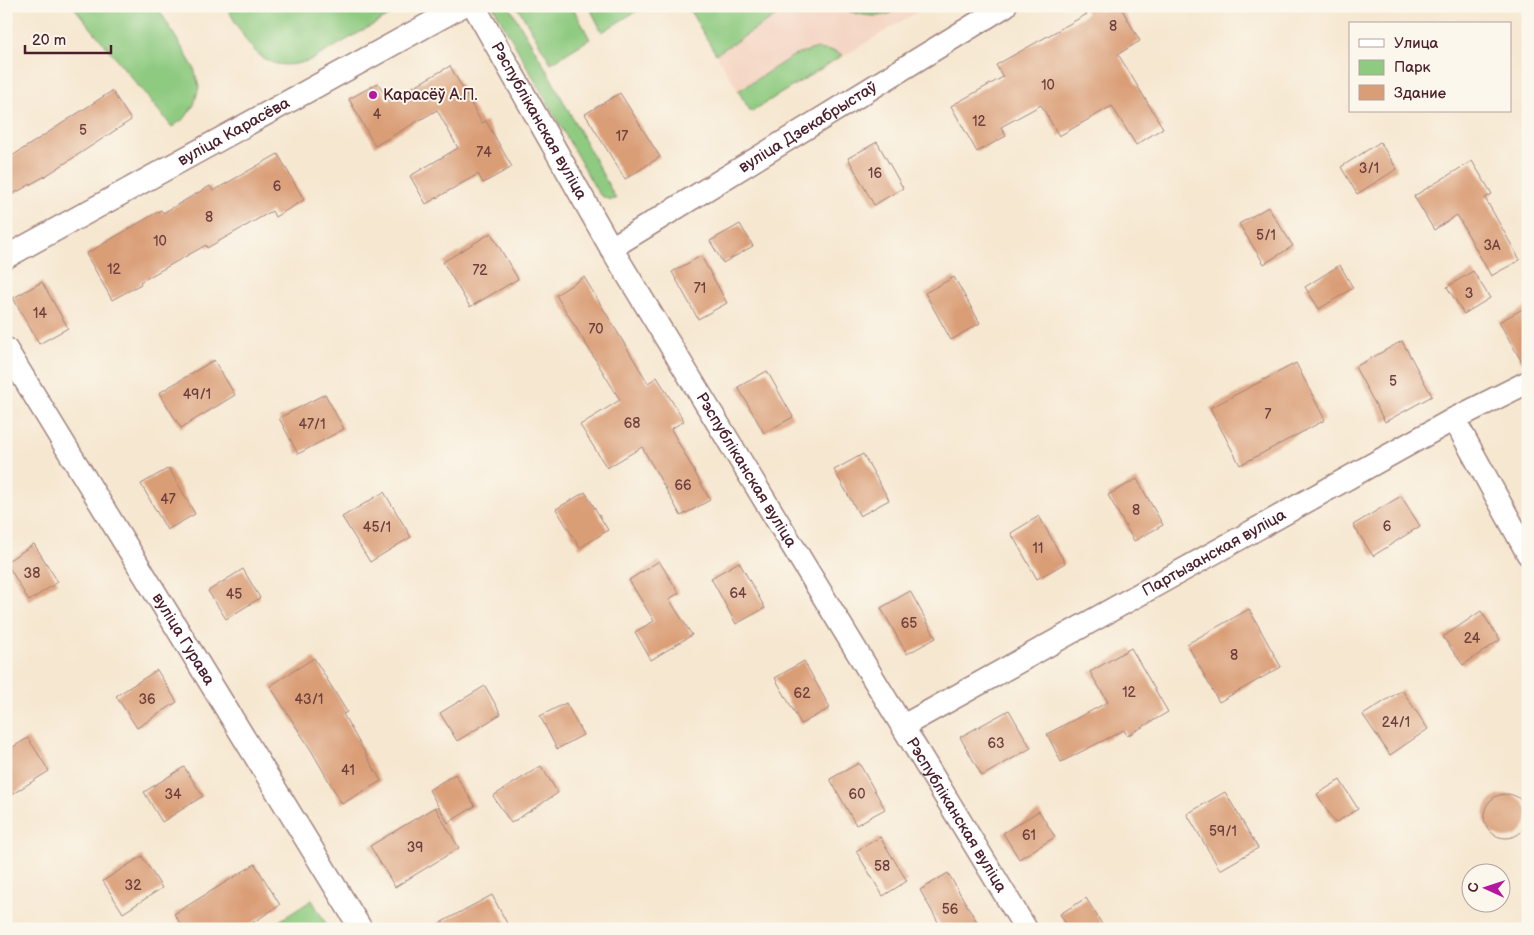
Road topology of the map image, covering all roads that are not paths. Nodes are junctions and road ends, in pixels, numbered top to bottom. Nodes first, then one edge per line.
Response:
1 (462, 6) edge
2 (474, 6) edge
3 (1005, 6) edge
4 (611, 248) junction
5 (6, 257) edge
6 (6, 349) edge
7 (1528, 382) edge
8 (1454, 420) junction
9 (1528, 554) edge
10 (903, 726) junction
11 (361, 929) edge
12 (1026, 929) edge

1 - 5 street, вуліца Карасёва
2 - 4 street, Рэспубліканская вуліца
3 - 4 street, вуліца Дзекабрыстаў
4 - 10 street, Рэспубліканская вуліца
6 - 11 street, вуліца Гурава
7 - 8 street, Партызанская вуліца
8 - 9 street
8 - 10 street, Партызанская вуліца
10 - 12 street, Рэспубліканская вуліца

